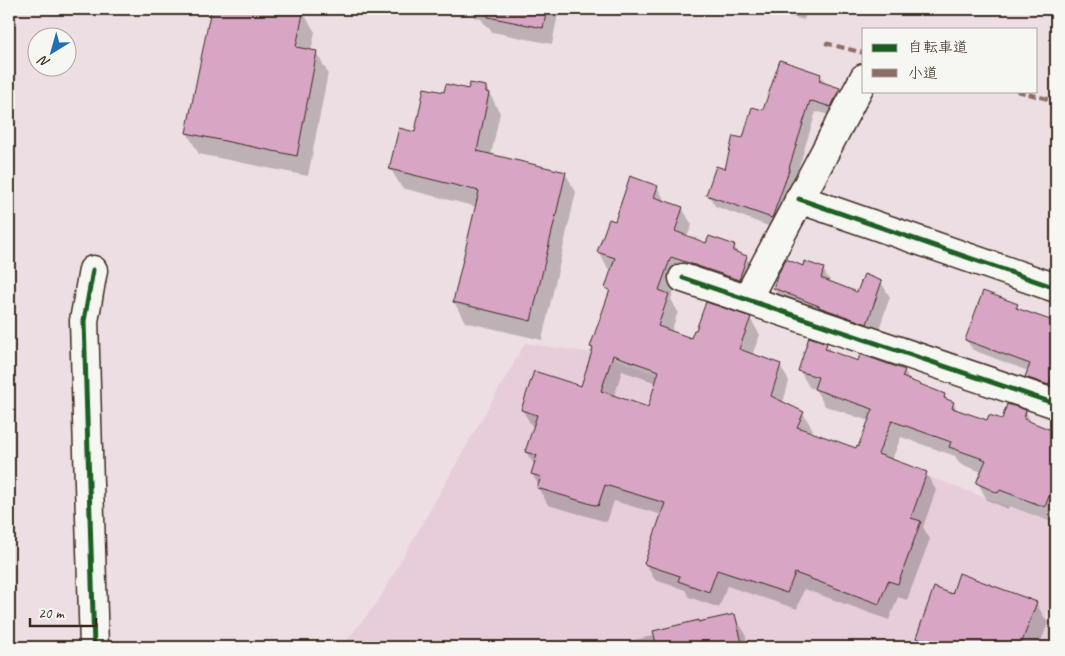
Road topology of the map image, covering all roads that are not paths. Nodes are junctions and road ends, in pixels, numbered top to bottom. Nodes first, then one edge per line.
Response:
1 (862, 82) edge
2 (799, 199) junction
3 (93, 270) dead end
4 (683, 278) dead end
5 (1056, 288) edge
6 (747, 300) junction
7 (1056, 404) edge
8 (94, 647) edge

1 - 2 street
2 - 5 street
2 - 6 street
3 - 8 street
4 - 6 street
6 - 7 street

